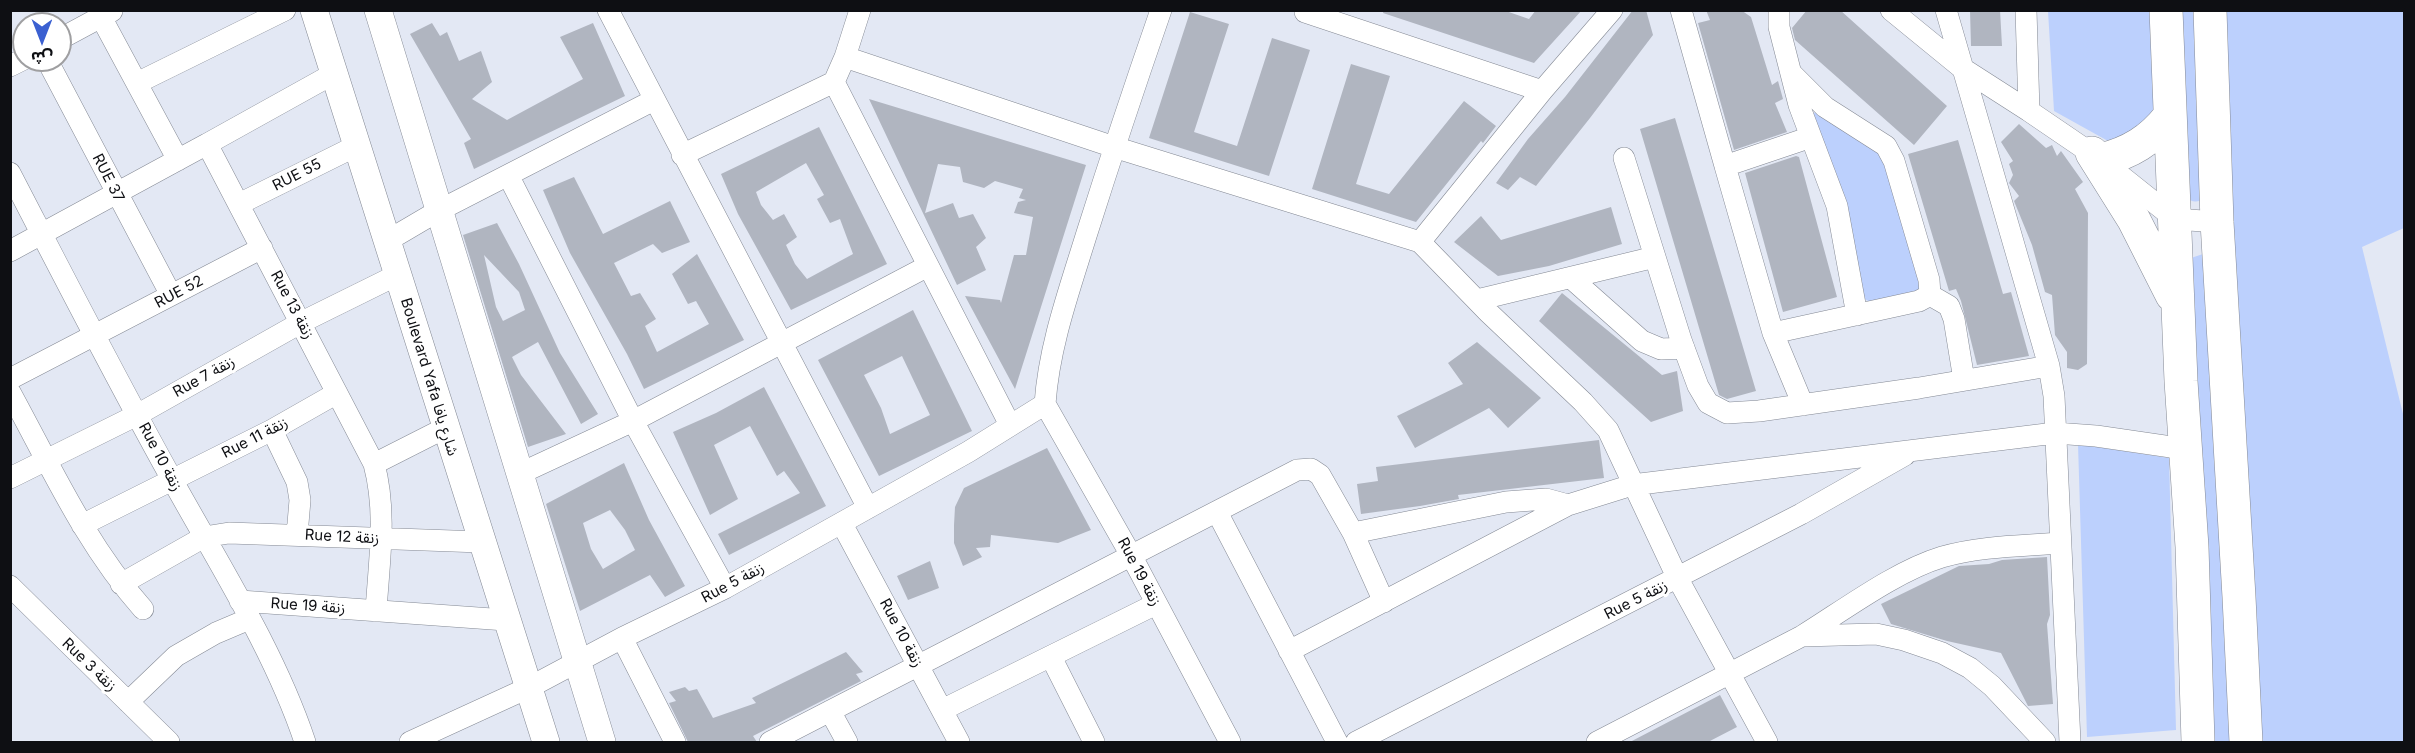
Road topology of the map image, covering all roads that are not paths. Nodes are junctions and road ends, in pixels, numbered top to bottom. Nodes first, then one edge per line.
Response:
1 (285, 10) edge
2 (314, 10) edge
3 (378, 10) edge
4 (860, 10) edge
5 (1161, 10) edge
6 (1611, 10) edge
7 (1681, 10) edge
8 (1779, 10) edge
9 (1891, 10) edge
10 (1946, 10) edge
11 (2026, 10) edge
12 (2166, 10) edge
13 (2210, 10) edge
14 (609, 11) edge
15 (1304, 11) edge
16 (108, 14) edge
17 (72, 33) edge
18 (844, 57) junction
19 (1962, 68) junction
20 (53, 72) edge
21 (1791, 73) junction
22 (333, 74) junction
23 (834, 82) junction
24 (137, 83) junction
25 (1542, 91) junction
26 (654, 100) junction
27 (2029, 111) junction
28 (2169, 117) junction
29 (1811, 137) junction
30 (207, 144) junction
31 (356, 146) junction
32 (1114, 147) junction
33 (682, 155) junction
34 (2097, 156) junction
35 (1624, 158) dead end
36 (178, 160) junction
37 (1725, 166) junction
38 (10, 173) edge
39 (508, 175) junction
40 (117, 195) junction
41 (238, 204) junction
42 (438, 211) junction
43 (2175, 219) junction
44 (2217, 222) junction
45 (42, 235) junction
46 (387, 241) junction
47 (1420, 242) junction
48 (262, 248) junction
49 (10, 251) edge
50 (1655, 257) junction
51 (928, 266) junction
52 (397, 274) junction
53 (1571, 278) junction
54 (171, 295) junction
55 (1930, 295) junction
56 (1477, 300) junction
57 (2177, 305) junction
58 (1857, 315) junction
59 (302, 322) junction
60 (1773, 333) junction
61 (96, 336) junction
62 (782, 341) junction
63 (1684, 348) junction
64 (2049, 366) junction
65 (10, 379) edge
66 (1964, 381) junction
67 (10, 393) edge
68 (337, 393) junction
69 (1045, 404) junction
70 (1803, 405) junction
71 (137, 415) junction
72 (633, 420) junction
73 (1011, 425) junction
74 (445, 428) junction
75 (272, 430) junction
76 (2055, 433) junction
77 (2185, 449) junction
78 (1913, 450) junction
79 (47, 460) junction
80 (374, 464) junction
81 (519, 474) junction
82 (10, 478) edge
83 (172, 480) junction
84 (1632, 485) junction
85 (1568, 506) junction
86 (868, 508) junction
87 (1217, 512) junction
88 (842, 524) junction
89 (82, 525) junction
90 (1353, 533) junction
91 (297, 535) junction
92 (204, 537) junction
93 (381, 539) junction
94 (481, 542) junction
95 (2061, 543) junction
96 (1132, 557) junction
97 (1678, 579) junction
98 (121, 584) junction
99 (10, 586) edge
100 (725, 588) junction
101 (1384, 602) junction
102 (1156, 604) junction
103 (143, 609) dead end
104 (244, 610) junction
105 (376, 611) junction
106 (506, 620) junction
107 (1802, 636) junction
108 (622, 638) junction
109 (1289, 651) junction
110 (1051, 657) junction
111 (579, 660) junction
112 (919, 666) junction
113 (1728, 673) junction
114 (530, 687) junction
115 (128, 702) junction
116 (942, 710) junction
117 (830, 711) junction
118 (424, 740) edge
119 (169, 742) edge
120 (305, 742) edge
121 (546, 742) edge
122 (602, 742) edge
123 (675, 742) edge
124 (770, 742) edge
125 (847, 742) edge
126 (959, 742) edge
127 (1094, 742) edge
128 (1230, 742) edge
129 (1337, 742) edge
130 (1356, 742) edge
131 (1597, 742) edge
132 (1767, 742) edge
133 (2045, 742) edge
134 (2070, 742) edge
135 (2198, 742) edge
136 (2246, 742) edge

1 - 24 street
2 - 22 street, Boulevard Yafa شارع يافا
3 - 42 street
4 - 18 street
5 - 32 street
6 - 25 street
7 - 37 street
8 - 21 street
9 - 19 street
10 - 19 street
11 - 27 street
12 - 28 main road
13 - 44 main road
14 - 26 street
15 - 25 street
16 - 17 street
16 - 24 street
18 - 23 street
18 - 32 street
19 - 27 street
19 - 64 street
20 - 40 street, RUE 37
21 - 29 street
21 - 55 street
22 - 30 street
22 - 31 street, Boulevard Yafa شارع يافا
23 - 33 street
23 - 51 street
24 - 36 street
25 - 47 street
26 - 33 street
26 - 39 street
27 - 34 street
28 - 34 main road
28 - 43 main road
29 - 37 street
29 - 58 street
30 - 36 street
30 - 41 street, Rue 13 زنقة
31 - 41 street, RUE 55
31 - 46 street, Boulevard Yafa شارع يافا
32 - 47 street
32 - 69 street
33 - 62 street
34 - 43 street
34 - 57 main road
35 - 50 street
36 - 40 street
37 - 60 street
38 - 45 street, Rue 10 زنقة
39 - 42 street
39 - 72 street
40 - 45 street
40 - 54 street, RUE 37
41 - 48 street, Rue 13 زنقة
42 - 46 street
42 - 81 street
43 - 44 street
43 - 57 main road
44 - 136 main road
45 - 49 street
45 - 61 street, Rue 10 زنقة
46 - 52 street, Boulevard Yafa شارع يافا
47 - 56 street
48 - 54 street, RUE 52
48 - 59 street, Rue 13 زنقة
50 - 53 street
50 - 63 street
51 - 62 street
51 - 73 street
52 - 59 street, Rue 7 زنقة
52 - 74 street, Boulevard Yafa شارع يافا
53 - 56 street
53 - 63 street
54 - 61 street, RUE 52
55 - 58 street
55 - 66 street
56 - 84 street
57 - 77 main road
58 - 60 street
59 - 68 street, Rue 13 زنقة
59 - 71 street, Rue 7 زنقة
60 - 70 street
61 - 65 street, RUE 52
61 - 71 street, Rue 10 زنقة
62 - 72 street
62 - 86 street
63 - 70 street
64 - 66 street
64 - 76 street
66 - 70 street
67 - 79 street
68 - 75 street, Rue 11 زنقة
68 - 80 street, Rue 13 زنقة
69 - 73 street, Rue 5 زنقة
69 - 96 street, Rue 19 زنقة
71 - 79 street, Rue 7 زنقة
71 - 83 street, Rue 10 زنقة
72 - 81 street
72 - 100 street
73 - 86 street, Rue 5 زنقة
74 - 80 street
74 - 94 street, Boulevard Yafa شارع يافا
75 - 83 street, Rue 11 زنقة
75 - 91 street
76 - 77 street
76 - 78 street
76 - 95 street
77 - 135 main road
78 - 84 street
78 - 97 street, Rue 5 زنقة
79 - 82 street, Rue 7 زنقة
79 - 89 street
80 - 93 street, Rue 13 زنقة
81 - 111 street
83 - 89 street, Rue 11 زنقة
83 - 92 street, Rue 10 زنقة
84 - 85 street
84 - 97 street
85 - 90 street
85 - 101 street
86 - 88 street, Rue 5 زنقة
87 - 90 street
87 - 96 street
87 - 109 street
88 - 100 street, Rue 5 زنقة
88 - 112 street, Rue 10 زنقة
89 - 98 street
90 - 101 street
91 - 92 street, Rue 12 زنقة
91 - 93 street, Rue 12 زنقة
92 - 98 street
92 - 104 street, Rue 10 زنقة
93 - 94 street, Rue 12 زنقة
93 - 105 street, Rue 13 زنقة
94 - 106 street, Boulevard Yafa شارع يافا
95 - 107 street
95 - 134 street
96 - 102 street, Rue 19 زنقة
96 - 112 street
97 - 113 street
97 - 130 street, Rue 5 زنقة
98 - 103 street
99 - 115 street, Rue 3 زنقة
100 - 108 street, Rue 5 زنقة
101 - 109 street
102 - 110 street
102 - 128 street, Rue 19 زنقة
104 - 105 street, Rue 19 زنقة
104 - 115 street
104 - 120 street, Rue 10 زنقة
105 - 106 street, Rue 19 زنقة
106 - 114 street, Boulevard Yafa شارع يافا
107 - 113 street
107 - 133 street
108 - 111 street, Rue 5 زنقة
108 - 123 street
109 - 129 street
110 - 116 street
110 - 127 street
111 - 114 street, Rue 5 زنقة
111 - 122 street
112 - 116 street, Rue 10 زنقة
112 - 117 street
113 - 131 street
113 - 132 street
114 - 118 street, Rue 5 زنقة
114 - 121 street, Boulevard Yafa شارع يافا
115 - 119 street, Rue 3 زنقة
116 - 126 street, Rue 10 زنقة
117 - 124 street
117 - 125 street

